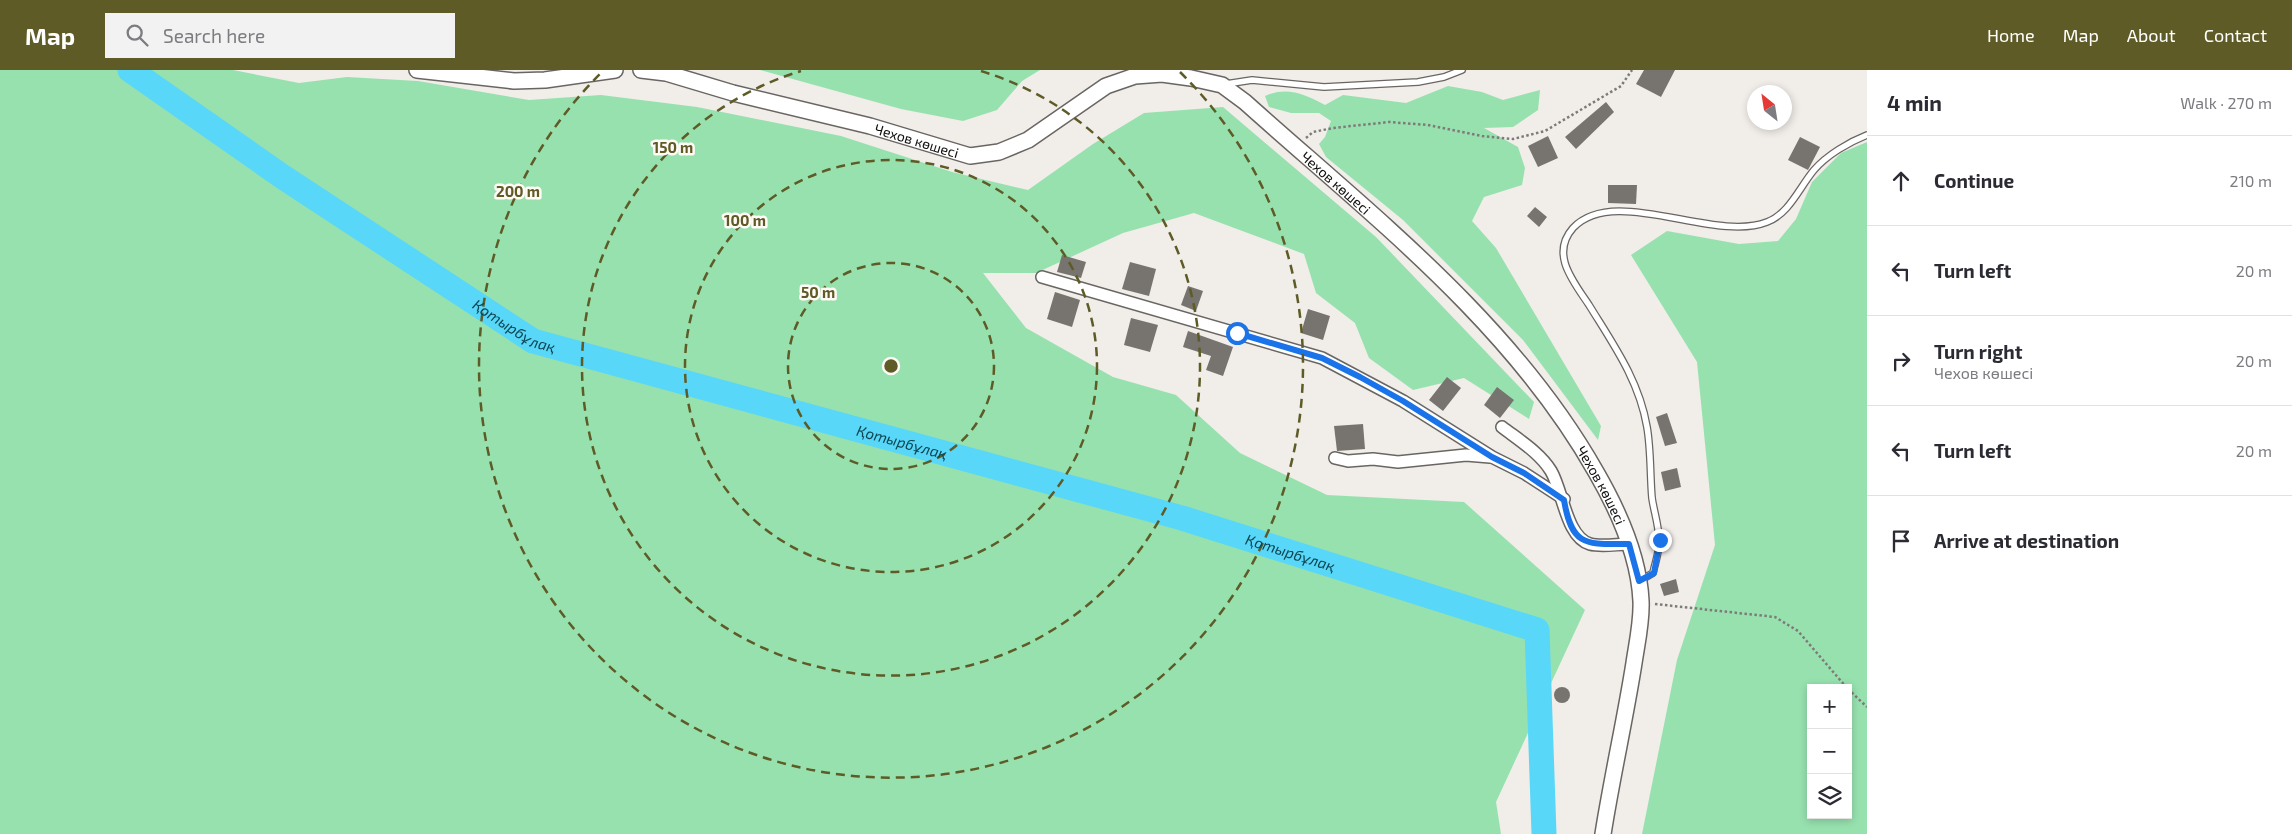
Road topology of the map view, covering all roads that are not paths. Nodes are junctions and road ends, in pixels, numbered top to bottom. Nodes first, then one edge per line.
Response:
1 (417, 70) edge
2 (615, 70) edge
3 (641, 70) edge
4 (1462, 70) edge
5 (1222, 85) junction
6 (1867, 135) edge
7 (1042, 277) dead end
8 (1502, 427) dead end
9 (1492, 457) junction
10 (1335, 458) dead end
11 (1564, 500) junction
12 (1629, 544) junction
13 (1639, 581) junction
14 (1602, 834) edge

1 - 2 main road
3 - 5 main road, Чехов көшесі
4 - 5 lane
5 - 12 main road, Чехов көшесі
6 - 13 lane
7 - 9 street
8 - 11 street
9 - 10 street
9 - 11 street
11 - 12 street
12 - 13 main road, Чехов көшесі
13 - 14 main road, Чехов көшесі

